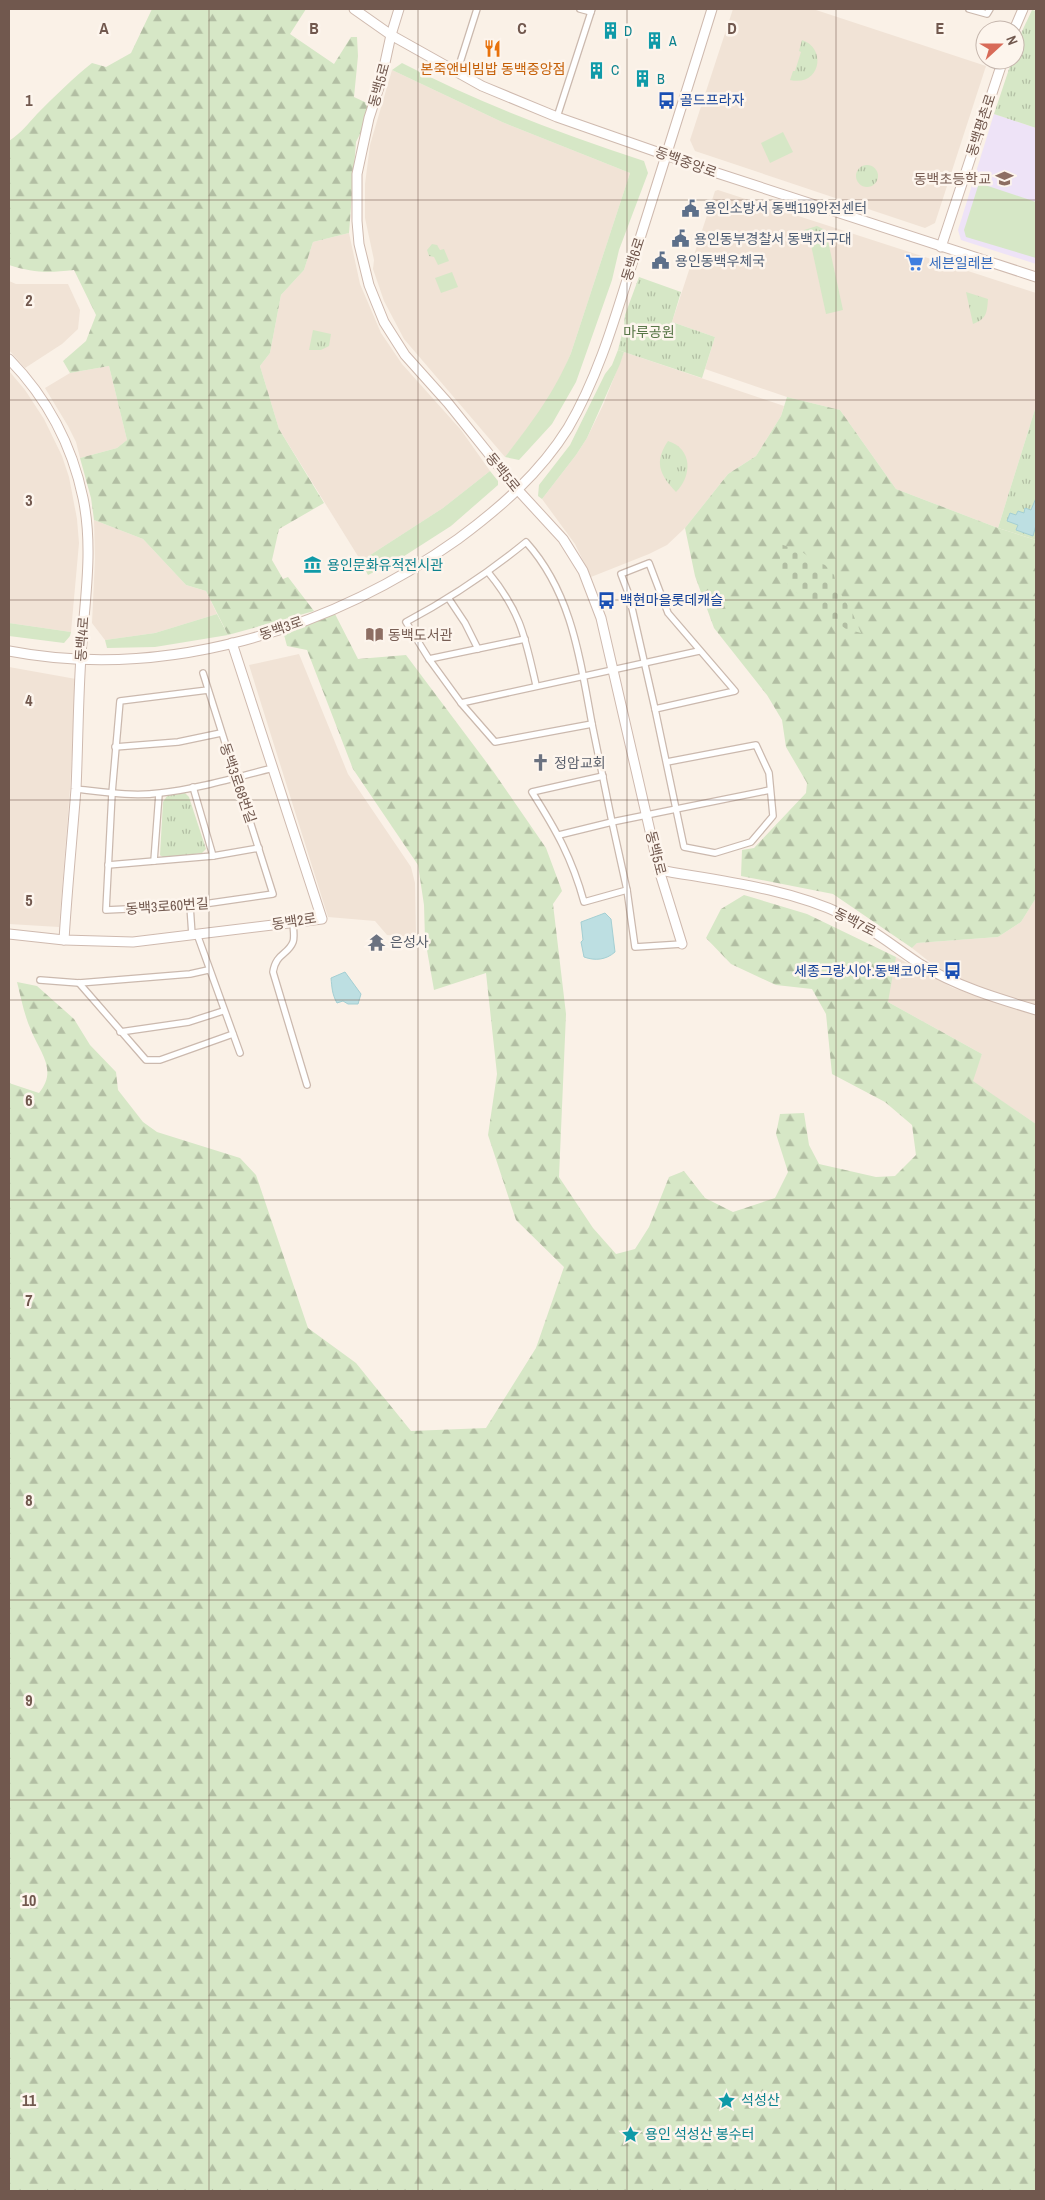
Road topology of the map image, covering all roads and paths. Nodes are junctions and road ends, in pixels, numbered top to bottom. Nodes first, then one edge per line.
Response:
1 (354, 9) edge
2 (399, 9) edge
3 (478, 9) edge
4 (580, 9) edge
5 (712, 9) edge
6 (969, 9) edge
7 (990, 9) edge
8 (591, 10) edge
9 (391, 35) junction
10 (1000, 70) edge
11 (457, 72) junction
12 (557, 118) junction
13 (667, 154) junction
14 (941, 247) junction
15 (1036, 277) edge
16 (9, 359) edge
17 (517, 490) junction
18 (488, 572) junction
19 (449, 599) junction
20 (526, 639) junction
21 (232, 643) junction
22 (478, 648) junction
23 (9, 651) edge
24 (698, 651) junction
25 (81, 658) junction
26 (429, 659) junction
27 (645, 663) junction
28 (613, 670) junction
29 (203, 673) dead end
30 (583, 676) junction
31 (536, 685) junction
32 (208, 690) junction
33 (461, 703) junction
34 (655, 709) junction
35 (592, 724) junction
36 (221, 733) junction
37 (115, 747) junction
38 (667, 762) junction
39 (273, 768) junction
40 (603, 776) junction
41 (236, 778) junction
42 (193, 787) junction
43 (76, 789) junction
44 (770, 790) junction
45 (112, 793) junction
46 (159, 794) junction
47 (675, 809) junction
48 (646, 815) junction
49 (612, 822) junction
50 (559, 835) junction
51 (259, 848) junction
52 (212, 856) junction
53 (154, 861) junction
54 (108, 865) junction
55 (659, 870) junction
56 (627, 890) junction
57 (273, 894) joint
58 (190, 906) junction
59 (293, 922) junction
60 (9, 934) edge
61 (194, 935) junction
62 (64, 940) junction
63 (682, 944) joint
64 (208, 970) junction
65 (40, 980) dead end
66 (79, 983) junction
67 (1036, 1010) edge
68 (223, 1011) junction
69 (120, 1032) junction
70 (232, 1034) junction
71 (240, 1053) dead end
72 (307, 1085) dead end

1 - 9 street, 동백중앙로
2 - 9 street, 동백5로
3 - 11 street
4 - 8 street
5 - 13 street, 동백6로
6 - 7 street
8 - 12 street
9 - 11 street, 동백중앙로
9 - 17 street, 동백5로
10 - 14 street, 동백평촌로
11 - 12 street, 동백중앙로
12 - 13 street, 동백중앙로
13 - 14 street, 동백중앙로
13 - 17 street, 동백6로
14 - 15 street, 동백중앙로
16 - 25 street, 동백4로
17 - 21 street, 동백3로
17 - 28 street, 동백5로
18 - 19 street
18 - 20 street
18 - 30 street
19 - 22 street
19 - 26 street
20 - 22 street
20 - 31 street
21 - 25 street, 동백3로
21 - 39 street, 동백2로
22 - 26 street
23 - 25 street, 동백3로
24 - 27 street
24 - 27 street
24 - 34 street
25 - 43 street, 동백4로
26 - 33 street
27 - 28 street
27 - 34 street
28 - 30 street
28 - 48 street, 동백5로
29 - 32 street, 동백3로68번길
30 - 31 street
30 - 35 street
31 - 33 street
32 - 36 street, 동백3로68번길
32 - 37 street, 동백3로60번길
33 - 35 street
34 - 38 street
35 - 40 street
36 - 37 street
36 - 41 street, 동백3로68번길
37 - 45 street, 동백3로60번길
38 - 44 street
38 - 47 street
39 - 41 street
39 - 59 street, 동백2로
40 - 49 street
40 - 50 street
41 - 42 street
41 - 51 street, 동백3로68번길
42 - 46 street
42 - 52 street
43 - 45 street
43 - 62 street, 동백4로
44 - 47 street
44 - 47 street
45 - 46 street
45 - 54 street, 동백3로60번길
46 - 53 street
47 - 48 street
48 - 49 street
48 - 55 street, 동백5로
49 - 50 street
49 - 56 street
50 - 56 street
51 - 52 street
51 - 57 street, 동백3로68번길
52 - 53 street
53 - 54 street
54 - 58 street, 동백3로60번길
55 - 63 street, 동백5로
55 - 67 street, 동백7로
56 - 63 street
57 - 58 street, 동백3로60번길
58 - 61 street
59 - 61 street, 동백2로
59 - 72 street
60 - 62 street, 동백2로
61 - 62 street, 동백2로
61 - 64 street
64 - 66 street
64 - 68 street
65 - 66 street
66 - 69 street
68 - 69 street
68 - 70 street
69 - 70 street
70 - 71 street

